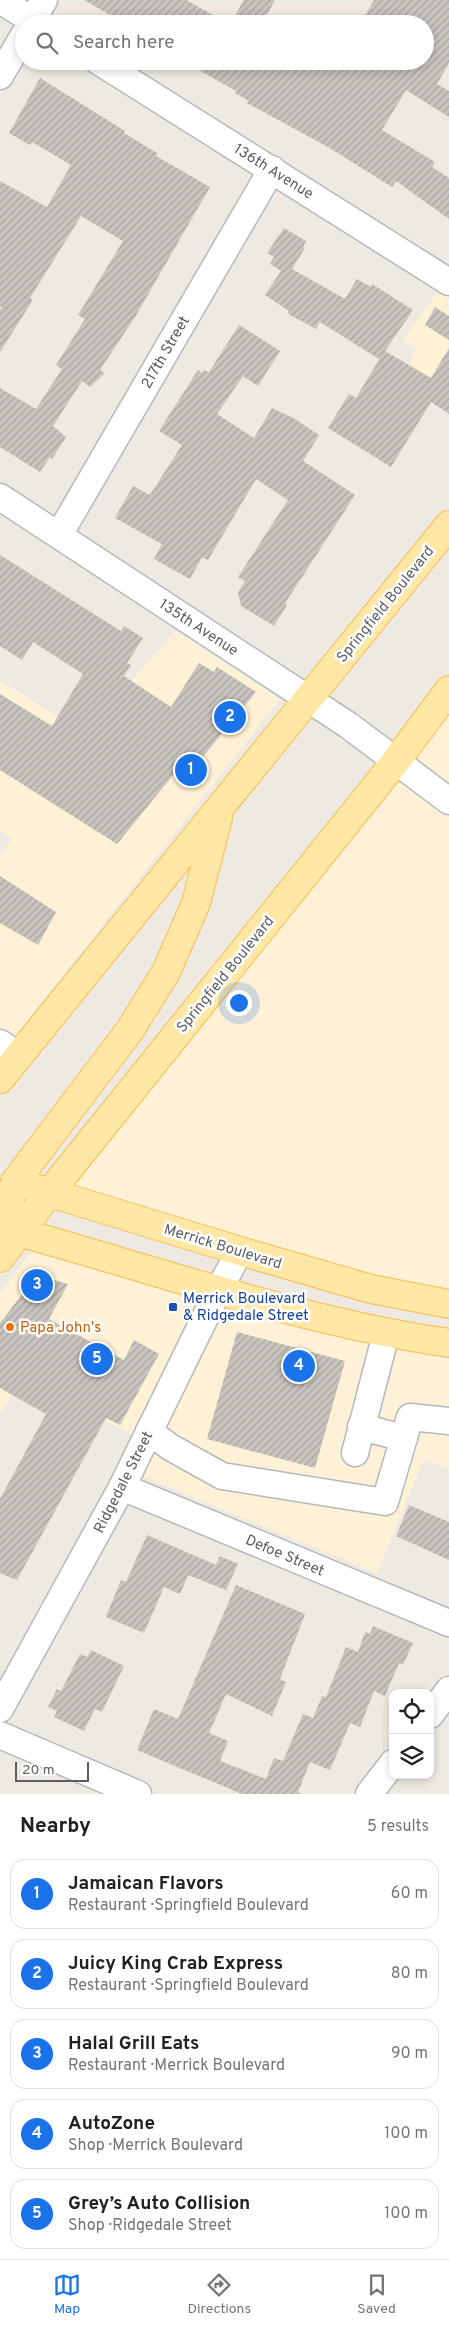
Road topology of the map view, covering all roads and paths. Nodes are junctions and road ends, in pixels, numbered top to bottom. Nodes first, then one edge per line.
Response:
1 (0, 0) edge
2 (24, 15) edge
3 (15, 51) edge
4 (112, 70) edge
5 (0, 76) edge
6 (272, 169) junction
7 (449, 282) edge
8 (0, 497) edge
9 (449, 524) edge
10 (59, 535) junction
11 (449, 690) edge
12 (309, 699) junction
13 (396, 761) junction
14 (449, 801) edge
15 (220, 810) junction
16 (10, 1049) edge
17 (0, 1079) edge
18 (7, 1181) edge
19 (50, 1192) junction
20 (10, 1230) edge
21 (240, 1251) junction
22 (0, 1258) edge
23 (218, 1291) junction
24 (449, 1304) edge
25 (386, 1334) junction
26 (449, 1344) edge
27 (449, 1420) edge
28 (361, 1428) junction
29 (149, 1431) junction
30 (404, 1438) junction
31 (355, 1453) dead end
32 (122, 1487) junction
33 (449, 1623) edge
34 (449, 1690) edge
35 (0, 1709) edge
36 (434, 1709) edge
37 (0, 1735) edge
38 (389, 1768) edge
39 (138, 1794) edge
40 (369, 1794) edge

1 - 2 street
3 - 5 street
4 - 6 street, 136th Avenue
6 - 7 street, 136th Avenue
6 - 10 street, 217th Street
8 - 10 street, 135th Avenue
9 - 12 main road, Springfield Boulevard
10 - 12 street, 135th Avenue
11 - 13 main road, Springfield Boulevard
12 - 13 street, 135th Avenue
12 - 15 main road, Springfield Boulevard
13 - 14 street, 135th Avenue
13 - 19 main road, Springfield Boulevard
15 - 16 main road, Springfield Boulevard
15 - 18 main road
16 - 17 main road, Springfield Boulevard
18 - 19 main road, Merrick Boulevard
18 - 20 main road
19 - 20 main road, Springfield Boulevard
19 - 21 main road, Merrick Boulevard
20 - 22 main road, Springfield Boulevard
20 - 23 main road
21 - 23 street, Ridgedale Street
21 - 24 main road, Merrick Boulevard
23 - 25 main road
23 - 29 street, Ridgedale Street
25 - 26 main road
25 - 28 street
27 - 30 street
28 - 30 street
28 - 31 street
29 - 30 street
29 - 32 street, Ridgedale Street
32 - 33 street, Defoe Street
32 - 35 street, Ridgedale Street
34 - 36 street
37 - 39 street
38 - 40 street

